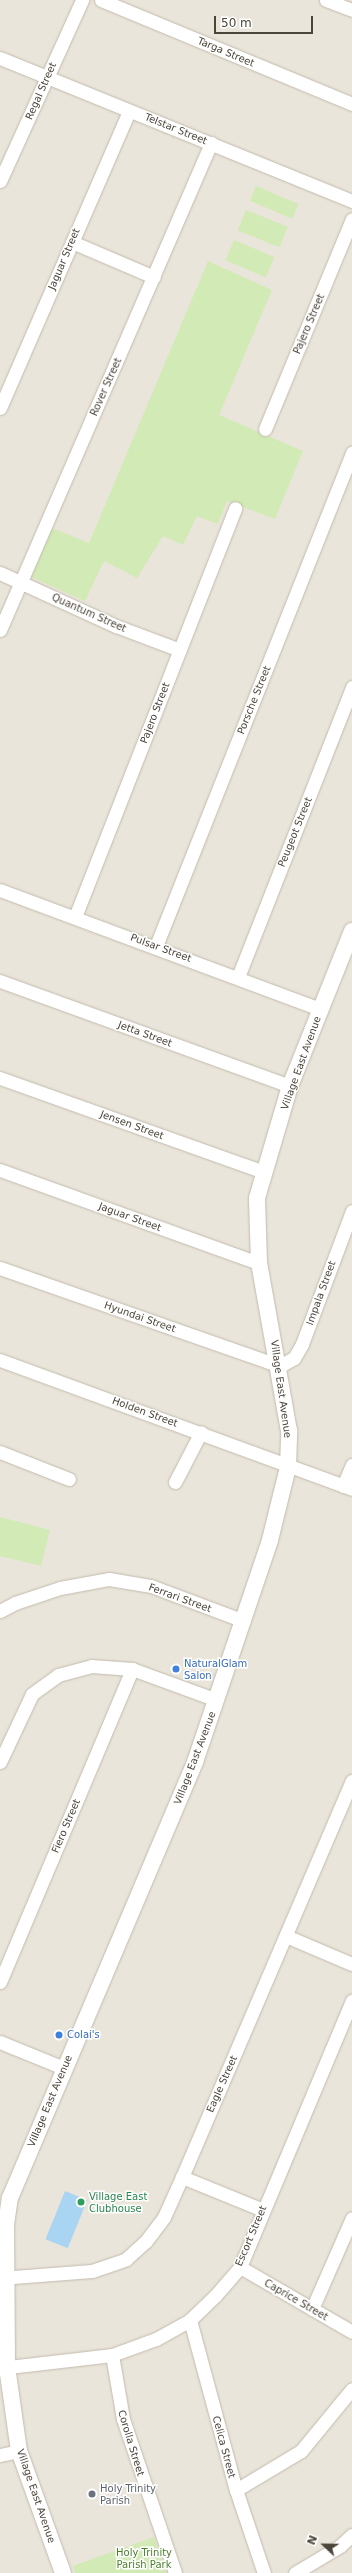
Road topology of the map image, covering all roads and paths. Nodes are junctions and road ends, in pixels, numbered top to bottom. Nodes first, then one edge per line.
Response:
1 (82, 0) edge
2 (101, 0) edge
3 (326, 0) edge
4 (352, 10) edge
5 (0, 58) edge
6 (47, 76) junction
7 (352, 104) edge
8 (129, 111) junction
9 (211, 143) junction
10 (0, 181) edge
11 (352, 201) edge
12 (352, 219) edge
13 (72, 242) junction
14 (154, 277) junction
15 (0, 408) edge
16 (265, 429) dead end
17 (352, 453) edge
18 (235, 508) dead end
19 (0, 573) edge
20 (20, 582) junction
21 (0, 630) edge
22 (180, 650) junction
23 (352, 687) edge
24 (0, 890) edge
25 (75, 918) junction
26 (352, 931) edge
27 (156, 946) junction
28 (238, 977) junction
29 (0, 981) edge
30 (320, 1009) junction
31 (0, 1078) edge
32 (290, 1086) junction
33 (0, 1170) edge
34 (264, 1172) junction
35 (352, 1211) edge
36 (259, 1263) junction
37 (0, 1268) edge
38 (0, 1360) edge
39 (280, 1366) junction
40 (201, 1432) junction
41 (0, 1452) edge
42 (352, 1465) edge
43 (288, 1467) junction
44 (69, 1479) dead end
45 (175, 1482) dead end
46 (348, 1488) edge
47 (0, 1611) edge
48 (244, 1621) junction
49 (132, 1669) junction
50 (217, 1700) junction
51 (5, 1737) edge
52 (0, 1762) edge
53 (352, 1781) edge
54 (286, 1936) junction
55 (352, 1964) edge
56 (0, 1982) edge
57 (352, 2001) edge
58 (0, 2042) edge
59 (64, 2068) junction
60 (182, 2177) junction
61 (263, 2210) junction
62 (352, 2218) edge
63 (240, 2267) junction
64 (3, 2278) edge
65 (312, 2309) junction
66 (190, 2320) junction
67 (352, 2332) edge
68 (112, 2355) junction
69 (3, 2367) edge
70 (352, 2389) edge
71 (19, 2451) junction
72 (0, 2455) edge
73 (236, 2490) junction
74 (352, 2535) edge
75 (63, 2573) edge
76 (175, 2573) edge
77 (264, 2573) edge
78 (295, 2573) edge

1 - 6 street, Regal Street
2 - 7 street, Targa Street
3 - 4 street
5 - 6 street, Telstar Street
6 - 8 street, Telstar Street
6 - 10 street, Regal Street
8 - 9 street, Telstar Street
8 - 13 street, Jaguar Street
9 - 11 street, Telstar Street
9 - 14 street, Rover Street
12 - 16 street, Pajero Street
13 - 14 street
13 - 15 street, Jaguar Street
14 - 20 street, Rover Street
17 - 27 street, Porsche Street
18 - 22 street, Pajero Street
19 - 20 street, Quantum Street
20 - 21 street, Rover Street
20 - 22 street, Quantum Street
22 - 25 street, Pajero Street
23 - 28 street, Peugeot Street
24 - 25 street, Pulsar Street
25 - 27 street, Pulsar Street
26 - 30 street, Village East Avenue
27 - 28 street, Pulsar Street
28 - 30 street, Pulsar Street
29 - 32 street, Jetta Street
30 - 32 street, Village East Avenue
31 - 34 street, Jensen Street
32 - 34 street, Village East Avenue
33 - 36 street, Jaguar Street
34 - 36 street, Village East Avenue
35 - 39 street, Impala Street
36 - 39 street, Village East Avenue
37 - 39 street, Hyundai Street
38 - 40 street, Holden Street
39 - 43 street, Village East Avenue
40 - 43 street, Holden Street
40 - 45 street
41 - 44 street
42 - 46 street
43 - 46 street, Holden Street
43 - 48 street, Village East Avenue
47 - 48 street, Ferrari Street
48 - 50 street, Village East Avenue
49 - 50 street
49 - 51 street
49 - 56 street, Fiero Street
50 - 59 street, Village East Avenue
51 - 52 street
53 - 54 street, Eagle Street
54 - 55 street
54 - 60 street, Eagle Street
57 - 61 street, Escort Street
58 - 59 street
59 - 64 street, Village East Avenue
60 - 61 street
60 - 64 street, Eagle Street
61 - 63 street, Escort Street
62 - 65 street
63 - 65 street, Caprice Street
63 - 66 street, Escort Street
64 - 69 street, Village East Avenue
65 - 67 street, Caprice Street
66 - 68 street, Escort Street
66 - 73 street, Celica Street
68 - 69 street, Escort Street
68 - 76 street, Corolla Street
69 - 71 street, Village East Avenue
70 - 73 street
71 - 72 street
71 - 75 street, Village East Avenue
73 - 77 street, Celica Street
74 - 78 street

